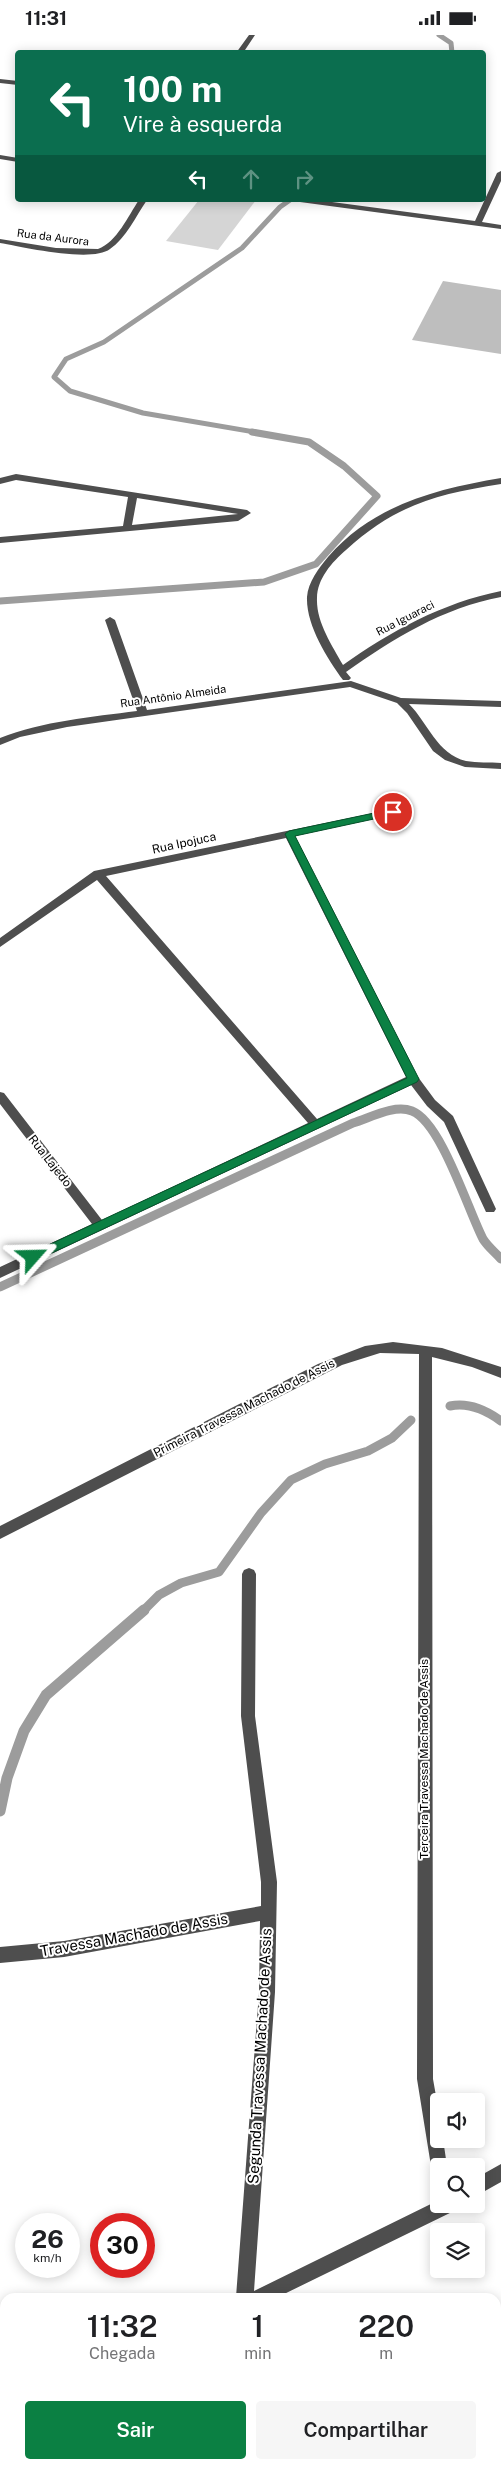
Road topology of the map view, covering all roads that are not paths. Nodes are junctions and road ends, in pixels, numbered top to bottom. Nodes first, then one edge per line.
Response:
1 (252, 35) edge
2 (241, 50) edge
3 (0, 81) edge
4 (15, 83) edge
5 (0, 157) edge
6 (15, 160) edge
7 (501, 173) edge
8 (142, 202) edge
9 (315, 202) edge
10 (477, 224) junction
11 (501, 227) edge
12 (0, 241) edge
13 (0, 481) edge
14 (501, 481) edge
15 (133, 495) junction
16 (127, 528) junction
17 (0, 539) edge
18 (501, 594) edge
19 (110, 620) dead end
20 (341, 671) junction
21 (351, 684) junction
22 (400, 701) junction
23 (501, 705) edge
24 (143, 713) junction
25 (0, 742) edge
26 (501, 766) edge
27 (393, 812) dead end
28 (289, 834) junction
29 (98, 874) junction
30 (0, 943) edge
31 (413, 1079) junction
32 (0, 1096) edge
33 (316, 1125) junction
34 (490, 1209) dead end
35 (100, 1226) junction
36 (0, 1273) edge
37 (424, 1350) junction
38 (501, 1373) edge
39 (0, 1533) edge
40 (250, 1575) dead end
41 (268, 1912) junction
42 (0, 1955) edge
43 (438, 2158) edge
44 (501, 2172) edge
45 (485, 2182) edge
46 (432, 2213) edge
47 (245, 2293) edge
48 (268, 2293) edge

1 - 2 street
3 - 4 street
5 - 6 street
7 - 10 street
8 - 12 street, Rua da Aurora
9 - 10 street
10 - 11 street
13 - 15 street
14 - 20 street
15 - 16 street
15 - 16 street
16 - 17 street
18 - 20 street, Rua Iguaraci
19 - 24 street
20 - 21 street
21 - 22 street
21 - 24 street, Rua Antônio Almeida
22 - 23 street
22 - 26 street
24 - 25 street, Rua Antônio Almeida
27 - 28 street, Rua Ipojuca
28 - 29 street, Rua Ipojuca
28 - 31 street
29 - 30 street, Rua Ipojuca
29 - 33 street
31 - 33 street
31 - 34 street
32 - 35 street, Rua Lajedo
33 - 35 street
35 - 36 street
37 - 38 street, Primeira Travessa Machado de Assis
37 - 39 street, Primeira Travessa Machado de Assis
37 - 43 street, Terceira Travessa Machado de Assis
40 - 41 street, Segunda Travessa Machado de Assis
41 - 42 street, Travessa Machado de Assis
41 - 47 street, Segunda Travessa Machado de Assis
44 - 45 street
46 - 48 street

